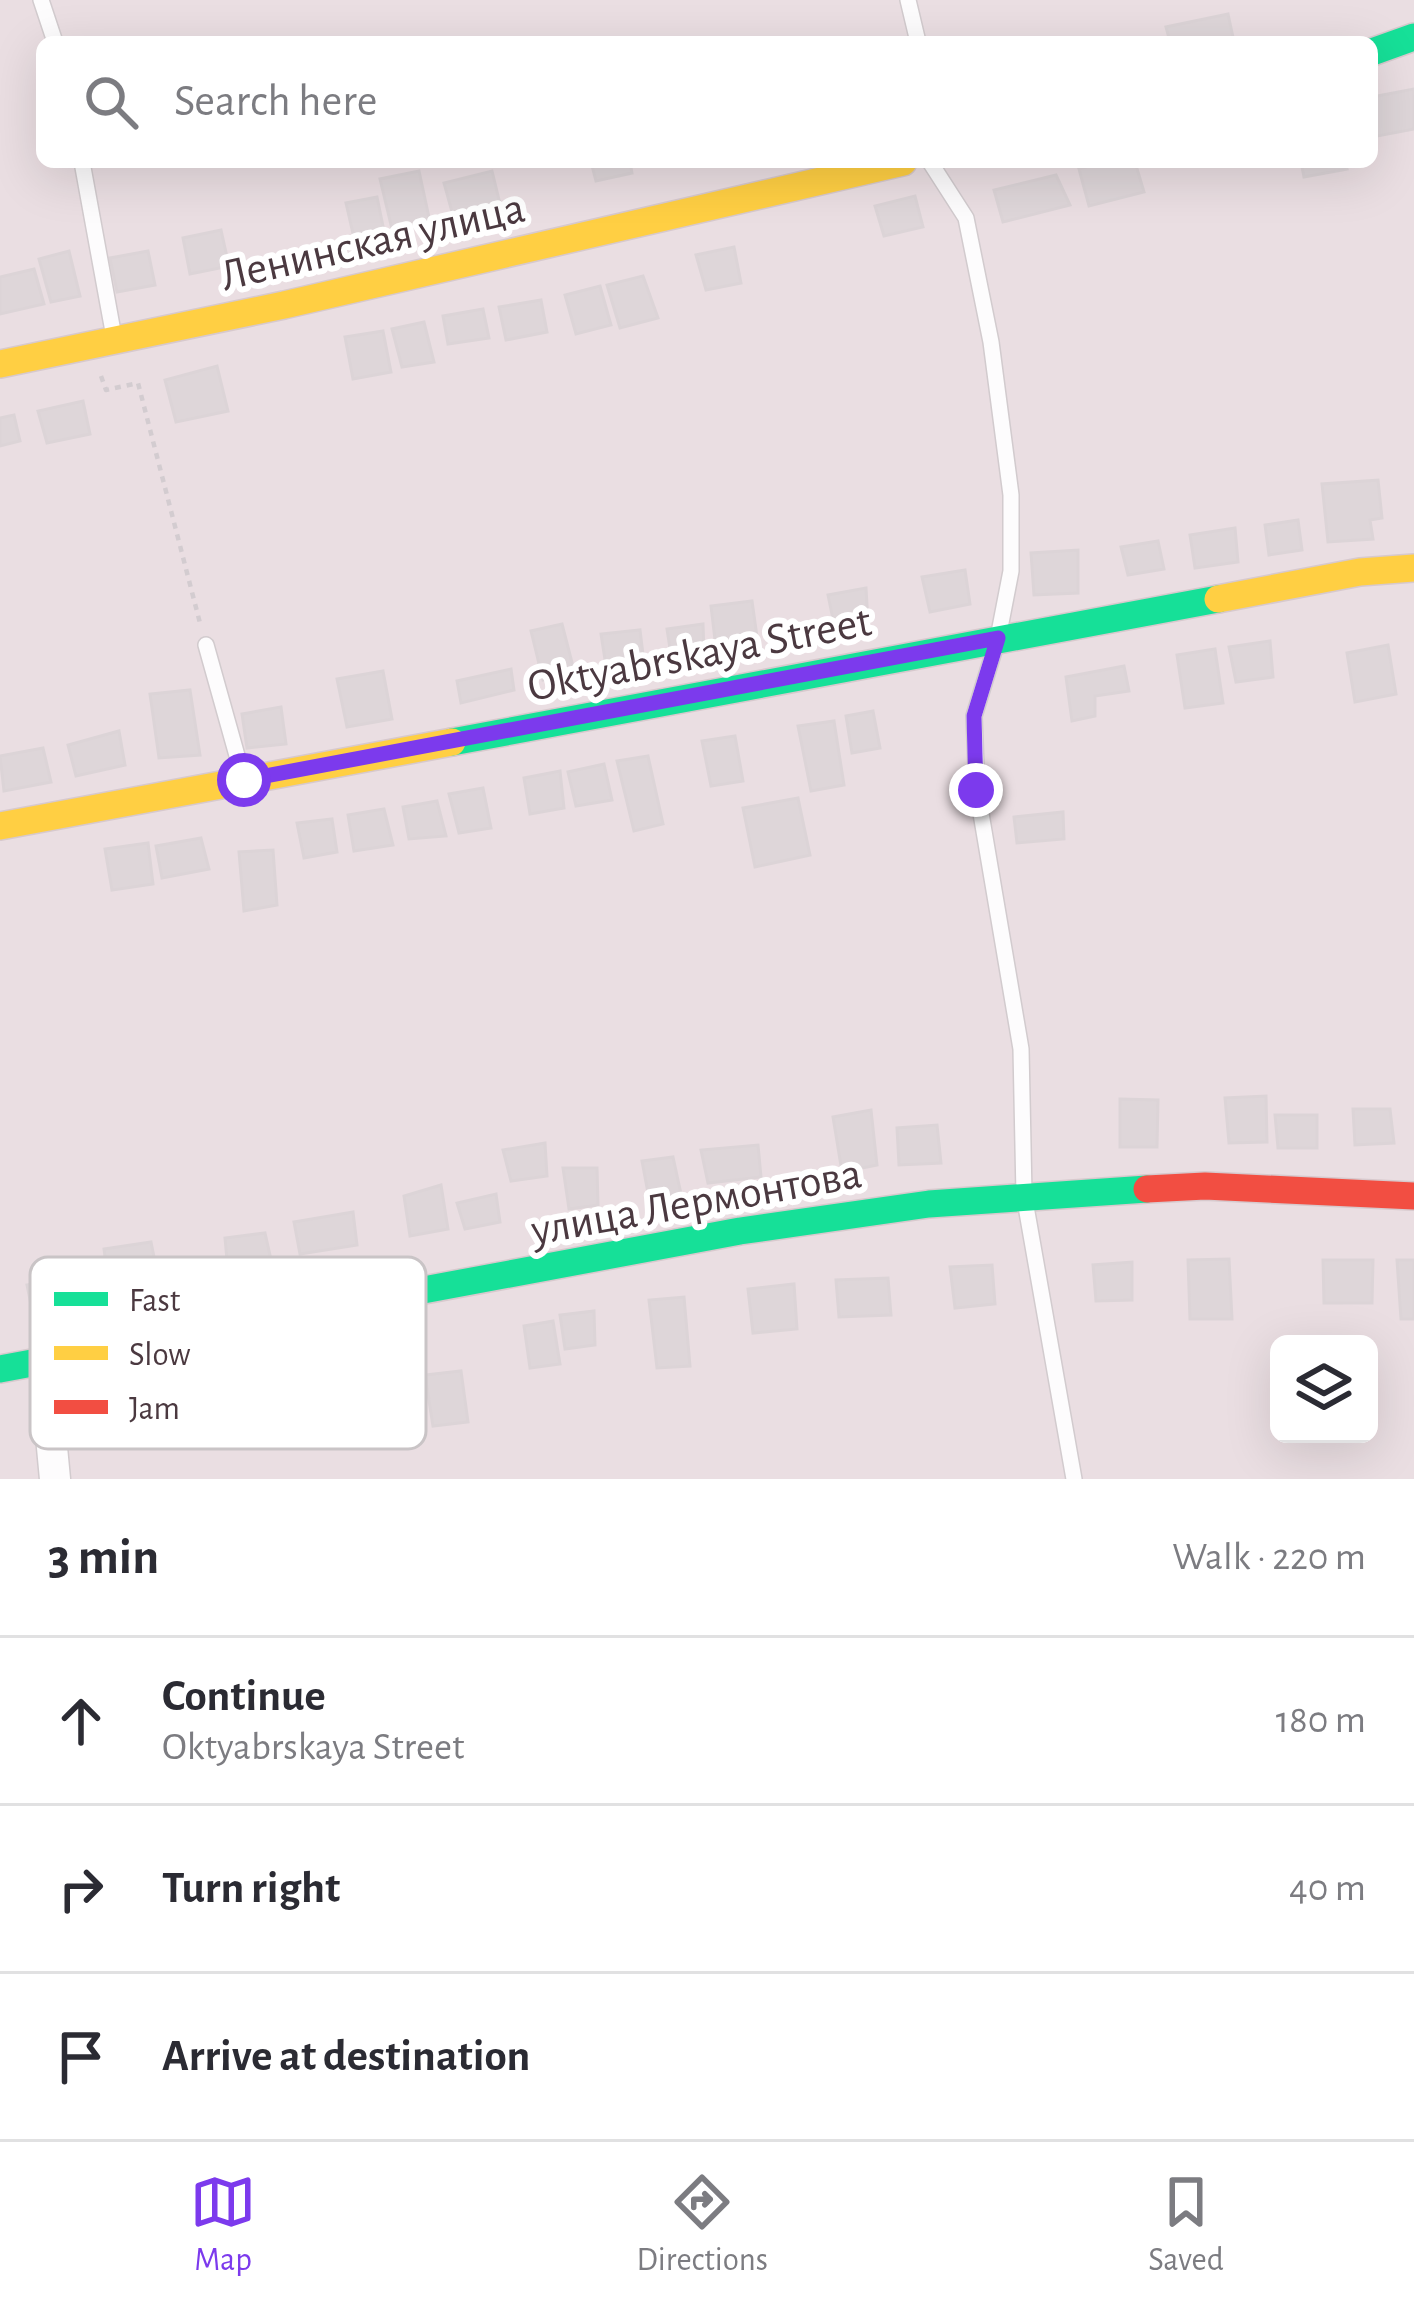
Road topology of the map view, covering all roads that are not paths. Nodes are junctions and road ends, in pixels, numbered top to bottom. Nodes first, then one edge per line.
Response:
1 (41, 0) edge
2 (908, 0) edge
3 (53, 36) edge
4 (917, 36) edge
5 (1414, 37) edge
6 (1378, 50) edge
7 (83, 168) edge
8 (876, 168) edge
9 (934, 168) edge
10 (104, 342) junction
11 (0, 364) edge
12 (1414, 568) edge
13 (998, 638) junction
14 (206, 645) road end
15 (244, 780) junction
16 (0, 826) edge
17 (1024, 1195) junction
18 (1414, 1196) edge
19 (426, 1291) edge
20 (30, 1365) edge
21 (0, 1369) edge
22 (53, 1449) edge
23 (56, 1479) edge
24 (1074, 1479) edge

1 - 3 lane
2 - 4 lane
5 - 6 street
7 - 10 lane
8 - 10 street, Ленинская улица
9 - 13 lane
10 - 11 street, Ленинская улица
12 - 13 street, Oktyabrskaya Street
13 - 15 street, Oktyabrskaya Street
13 - 17 lane
14 - 15 lane
15 - 16 street, Oktyabrskaya Street
17 - 18 street, улица Лермонтова
17 - 19 street, улица Лермонтова
17 - 24 lane
20 - 21 street, улица Лермонтова
22 - 23 street

